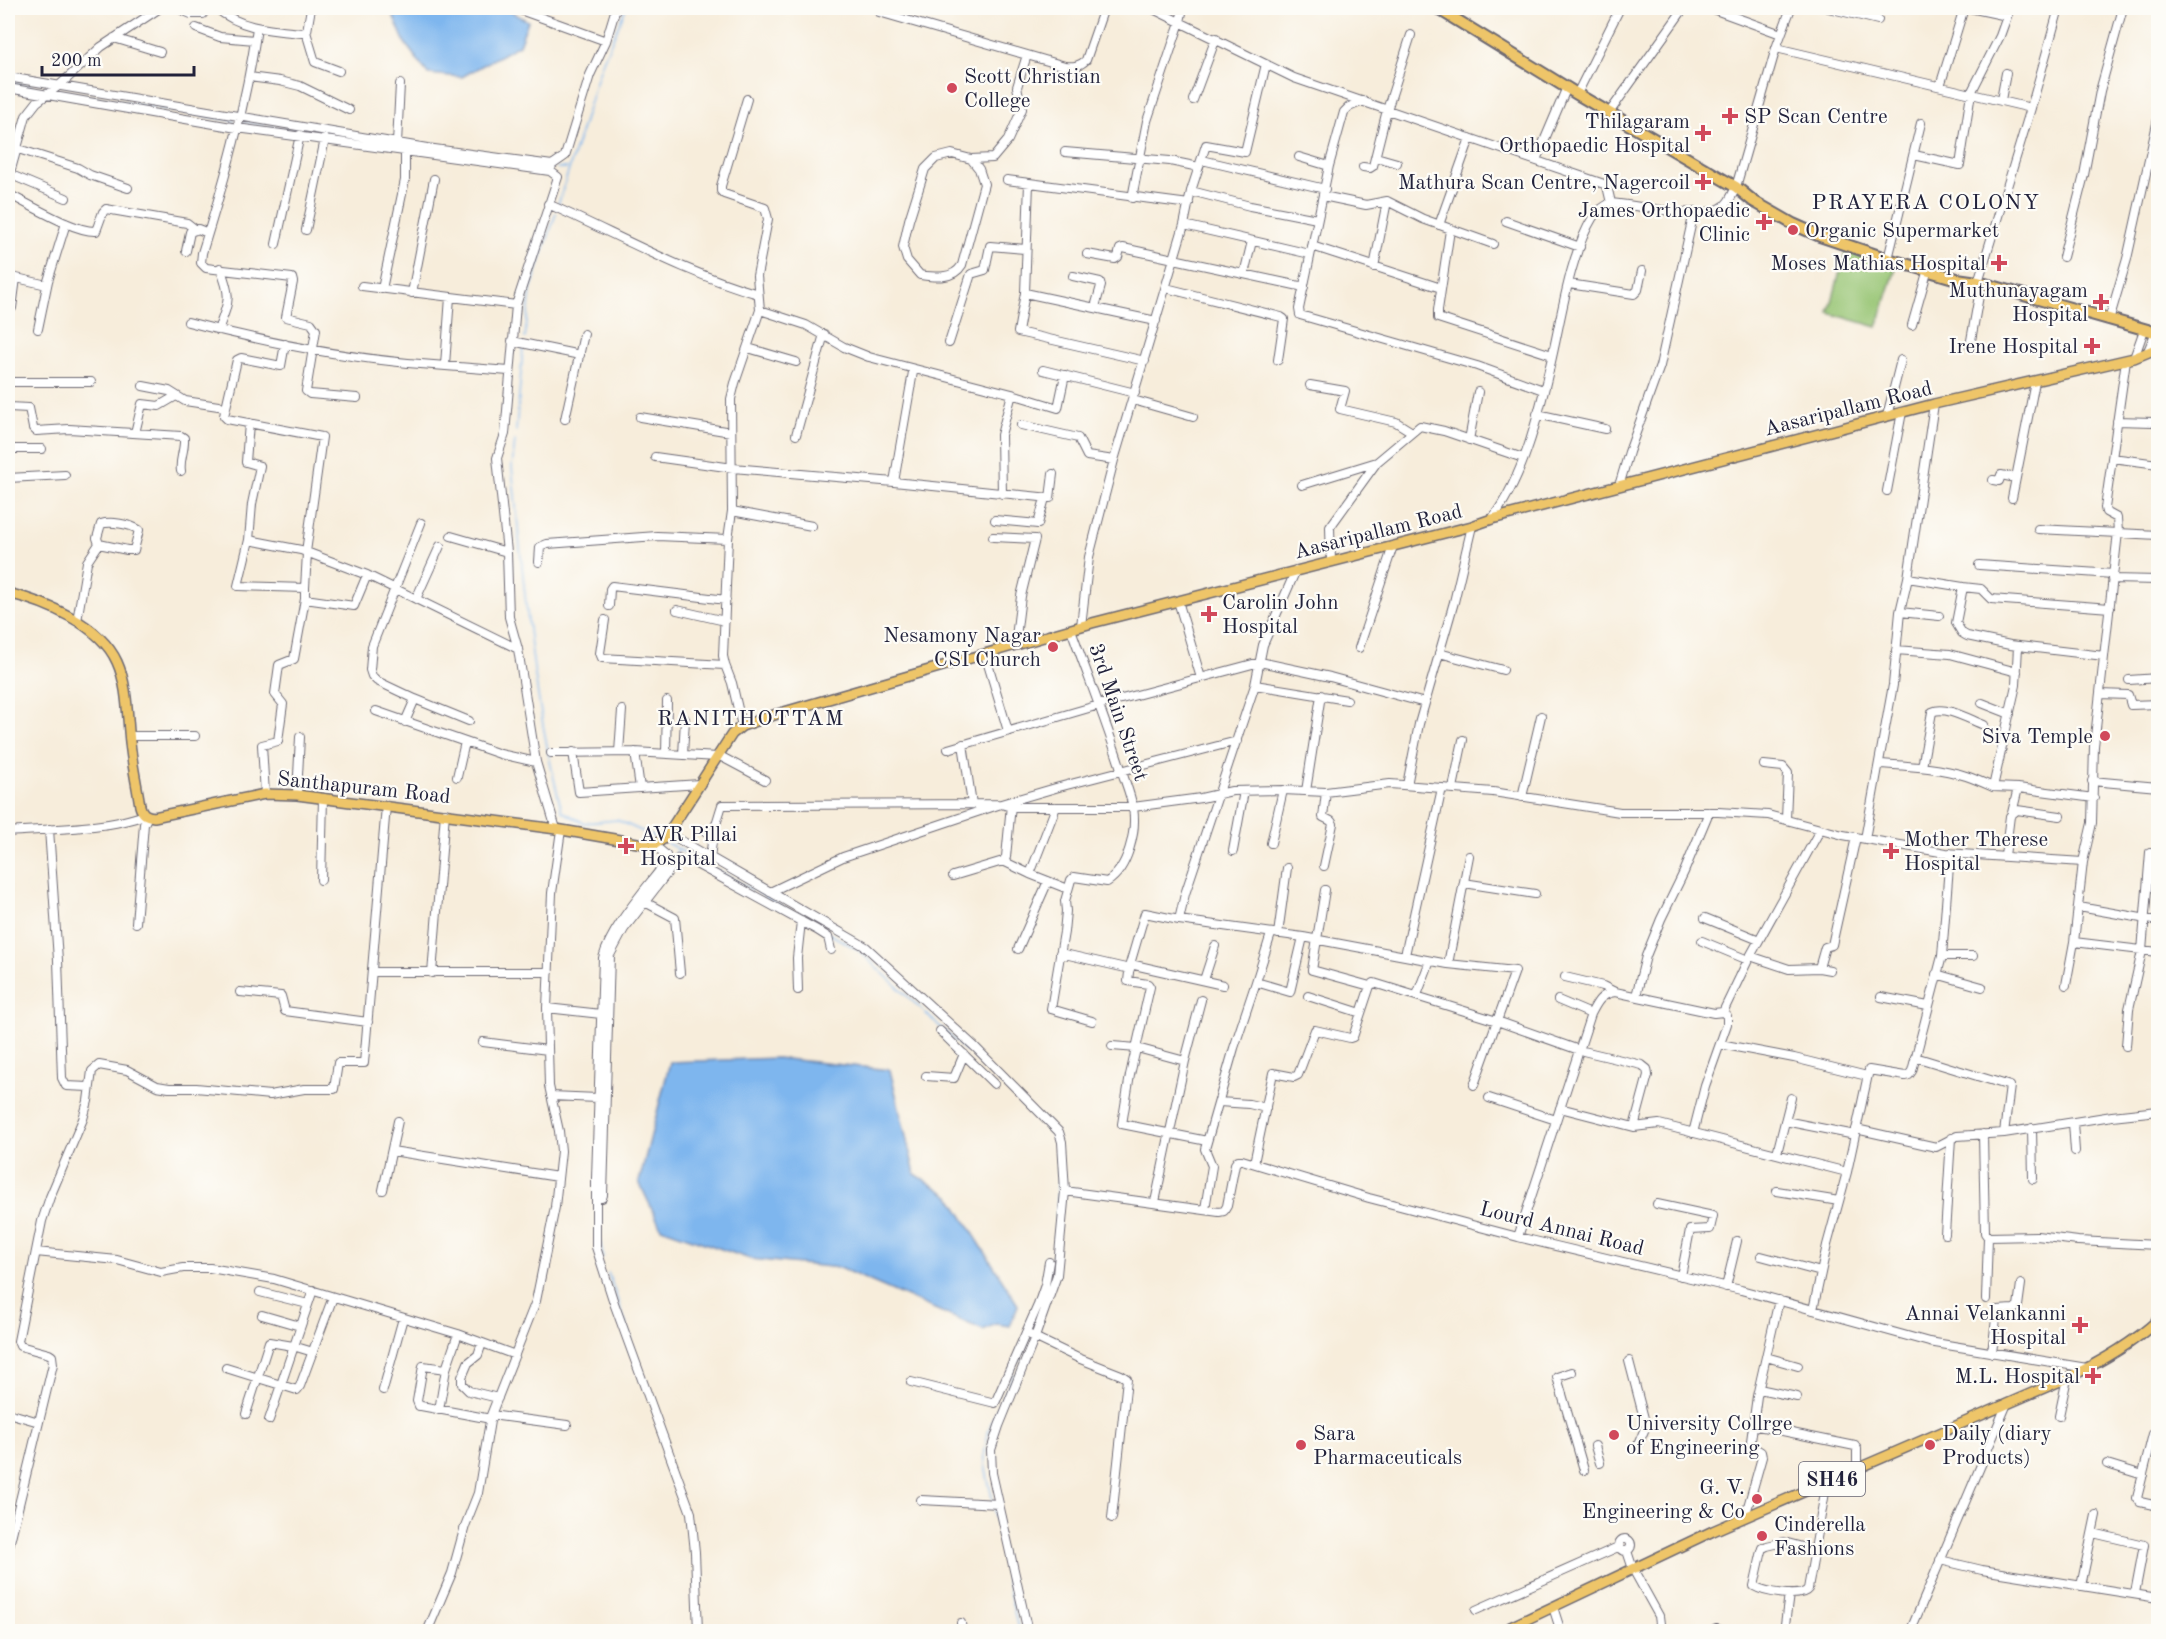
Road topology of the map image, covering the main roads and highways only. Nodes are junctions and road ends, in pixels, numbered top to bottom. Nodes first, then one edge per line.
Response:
1 (1437, 8) edge
2 (1979, 286) junction
3 (2154, 335) edge
4 (8, 593) edge
5 (662, 840) joint
6 (2158, 1320) edge
7 (1500, 1632) edge

1 - 2 highway
2 - 3 highway
2 - 3 highway
3 - 5 main road, Aasaripallam Road
4 - 5 main road, Santhapuram Road
6 - 7 main road, SH46

